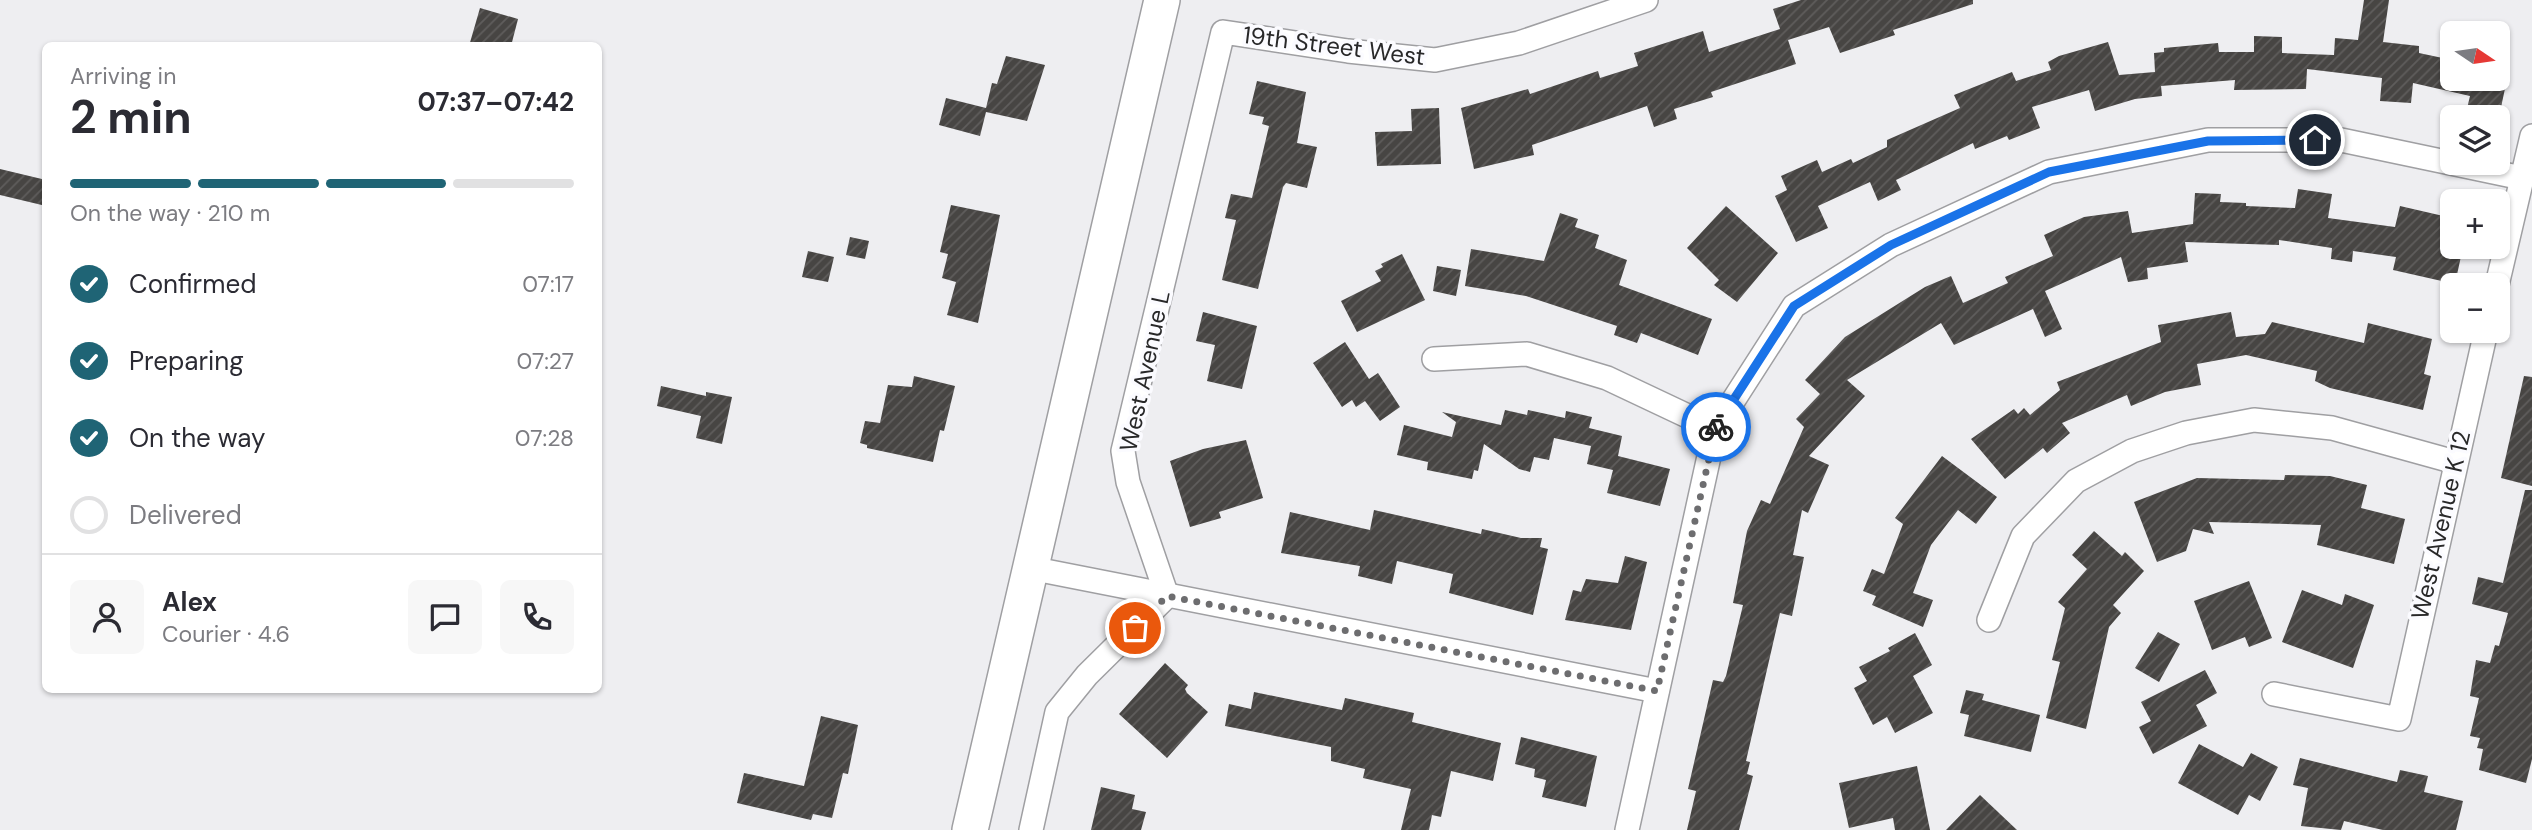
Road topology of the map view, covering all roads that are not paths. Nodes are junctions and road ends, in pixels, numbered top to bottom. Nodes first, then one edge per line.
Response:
1 (1162, 0) edge
2 (1646, 0) edge
3 (1223, 32) joint
4 (2532, 136) edge
5 (2522, 178) junction
6 (2500, 273) edge
7 (2483, 343) edge
8 (1433, 359) dead end
9 (1715, 429) junction
10 (2455, 462) junction
11 (1030, 568) junction
12 (1167, 596) junction
13 (1989, 620) dead end
14 (1657, 691) junction
15 (2274, 694) dead end
16 (970, 830) edge
17 (1031, 830) edge
18 (1627, 830) edge

1 - 11 main road
2 - 3 street, 19th Street West
3 - 12 street, West Avenue L
4 - 5 street
5 - 6 street
5 - 9 street
7 - 10 street, West Avenue K 12
8 - 9 street
9 - 14 street
10 - 13 street
10 - 15 street, West Avenue K 12
11 - 12 street
11 - 16 main road
12 - 14 street
12 - 17 street
14 - 18 street

